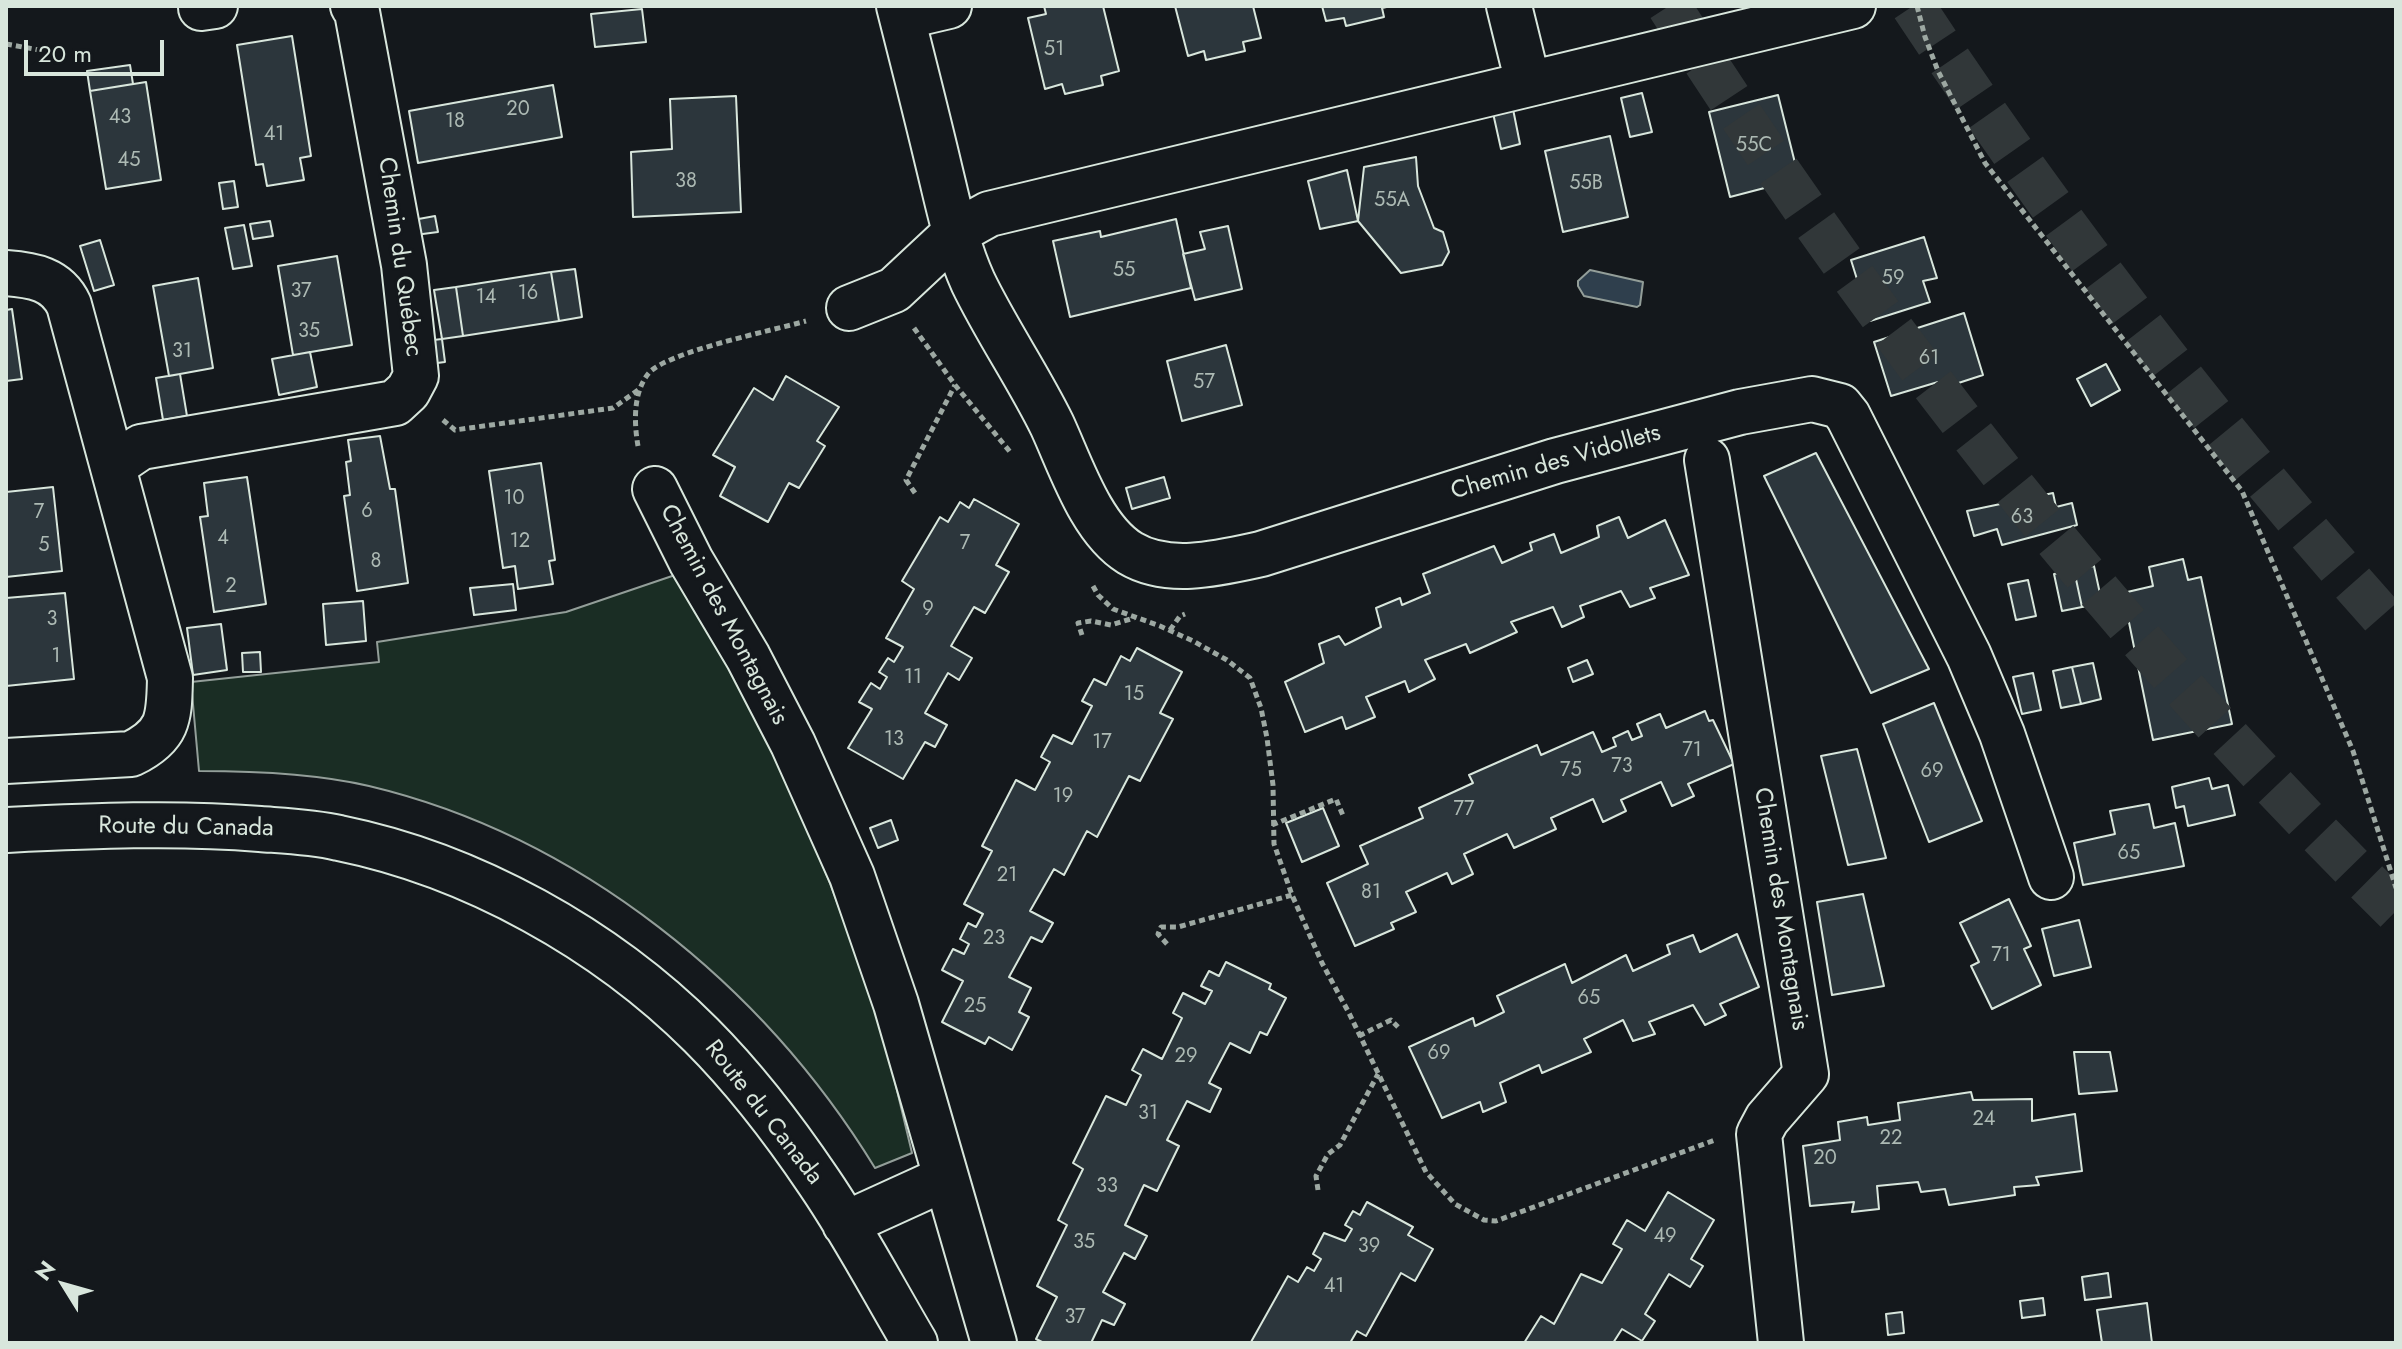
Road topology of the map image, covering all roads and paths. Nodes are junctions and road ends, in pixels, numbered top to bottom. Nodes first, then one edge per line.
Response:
1 (201, 6) edge
2 (215, 6) edge
3 (353, 6) edge
4 (949, 6) edge
5 (1509, 6) edge
6 (1853, 6) edge
7 (1917, 6) edge
8 (901, 12) edge
9 (6, 44) edge
10 (50, 52) dead end
11 (1528, 83) junction
12 (955, 233) junction
13 (6, 273) edge
14 (894, 290) junction
15 (849, 308) joint
16 (955, 385) junction
17 (642, 387) junction
18 (491, 424) dead end
19 (1017, 460) dead end
20 (1707, 460) dead end
21 (113, 466) junction
22 (655, 489) joint
23 (915, 493) dead end
24 (1088, 574) dead end
25 (1134, 617) junction
26 (1082, 635) dead end
27 (6, 761) edge
28 (1344, 818) dead end
29 (1272, 825) junction
30 (6, 830) edge
31 (2051, 877) dead end
32 (2396, 888) edge
33 (1292, 895) junction
34 (1167, 944) dead end
35 (1398, 1027) dead end
36 (1359, 1036) junction
37 (1378, 1073) junction
38 (1759, 1134) junction
39 (946, 1178) junction
40 (1318, 1190) dead end
41 (845, 1224) junction
42 (915, 1343) edge
43 (994, 1343) edge
44 (1781, 1343) edge

1 - 2 street
3 - 21 street, Chemin du Québec
4 - 8 street, Chemin des Vidollets
5 - 11 street
6 - 11 street
7 - 32 path
8 - 12 street, Chemin des Vidollets
9 - 10 path
11 - 12 street
12 - 14 street
12 - 31 street, Chemin des Vidollets
13 - 21 street
14 - 15 street
14 - 16 path
15 - 17 path
16 - 19 path
16 - 23 path
17 - 18 path
17 - 22 path, Chemin des Montagnais
20 - 38 street, Chemin des Montagnais
21 - 27 street
22 - 39 street, Chemin des Montagnais
24 - 25 path
25 - 26 path
25 - 29 path
28 - 29 path
29 - 33 path
30 - 41 street, Route du Canada
33 - 34 path
33 - 36 path
35 - 36 path
36 - 37 path
37 - 38 path
37 - 40 path
38 - 44 street
39 - 41 street
39 - 43 street, Chemin des Montagnais
41 - 42 street, Route du Canada

